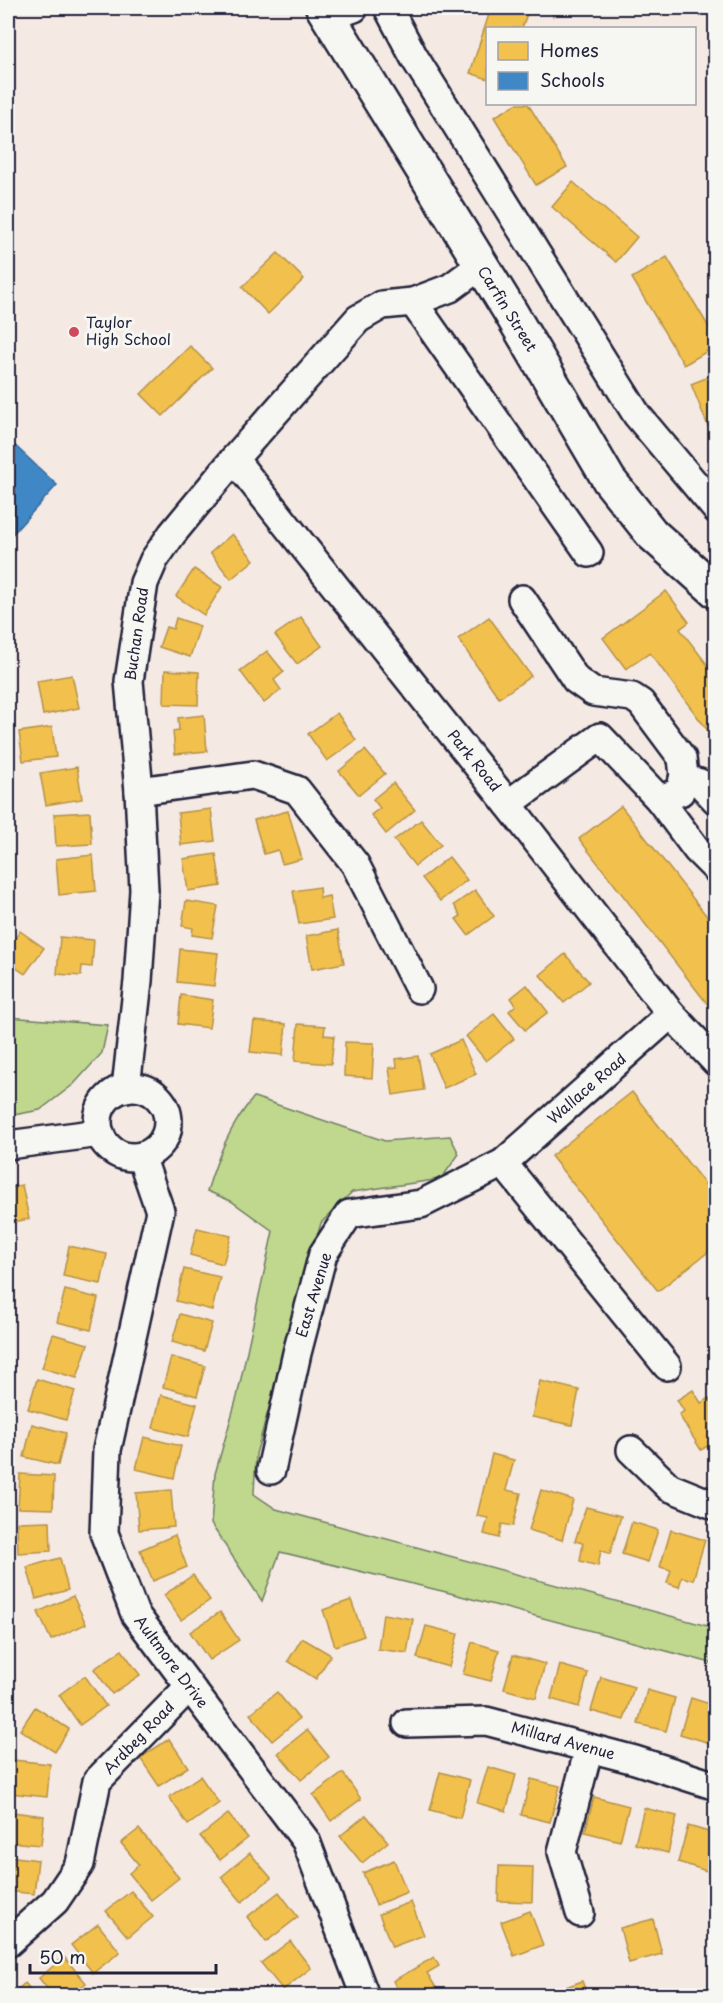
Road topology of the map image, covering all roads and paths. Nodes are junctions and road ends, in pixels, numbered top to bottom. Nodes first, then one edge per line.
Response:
1 (388, 8) edge
2 (335, 11) edge
3 (480, 266) junction
4 (413, 302) junction
5 (234, 459) junction
6 (716, 509) edge
7 (589, 553) dead end
8 (716, 591) edge
9 (522, 599) dead end
10 (684, 779) junction
11 (139, 791) junction
12 (659, 799) junction
13 (716, 800) edge
14 (508, 804) junction
15 (716, 869) edge
16 (419, 989) dead end
17 (671, 1014) junction
18 (716, 1062) edge
19 (126, 1088) junction
20 (100, 1133) junction
21 (8, 1145) edge
22 (141, 1156) junction
23 (503, 1163) junction
24 (667, 1366) dead end
25 (631, 1450) dead end
26 (271, 1470) dead end
27 (716, 1506) edge
28 (189, 1687) junction
29 (407, 1723) dead end
30 (589, 1748) junction
31 (716, 1786) edge
32 (580, 1913) dead end
33 (8, 1943) edge
34 (365, 1995) edge

1 - 6 street
2 - 3 main road, Carfin Street
3 - 4 street, Buchan Road
3 - 8 main road, Carfin Street
4 - 5 street, Buchan Road
4 - 7 street
5 - 11 street, Buchan Road
5 - 14 street, Park Road
9 - 10 street
10 - 12 street
10 - 13 street
11 - 16 street
11 - 19 street, Buchan Road
12 - 14 street
12 - 15 street
14 - 17 street, Park Road
17 - 18 street, Park Road
17 - 23 street, Wallace Road
19 - 20 street
19 - 22 street
20 - 21 street
20 - 22 street
22 - 28 street, Aultmore Drive
23 - 24 street
23 - 26 street, East Avenue
25 - 27 street
28 - 33 street, Ardbeg Road
28 - 34 street, Aultmore Drive
29 - 30 street, Millard Avenue
30 - 31 street, Millard Avenue
30 - 32 street

